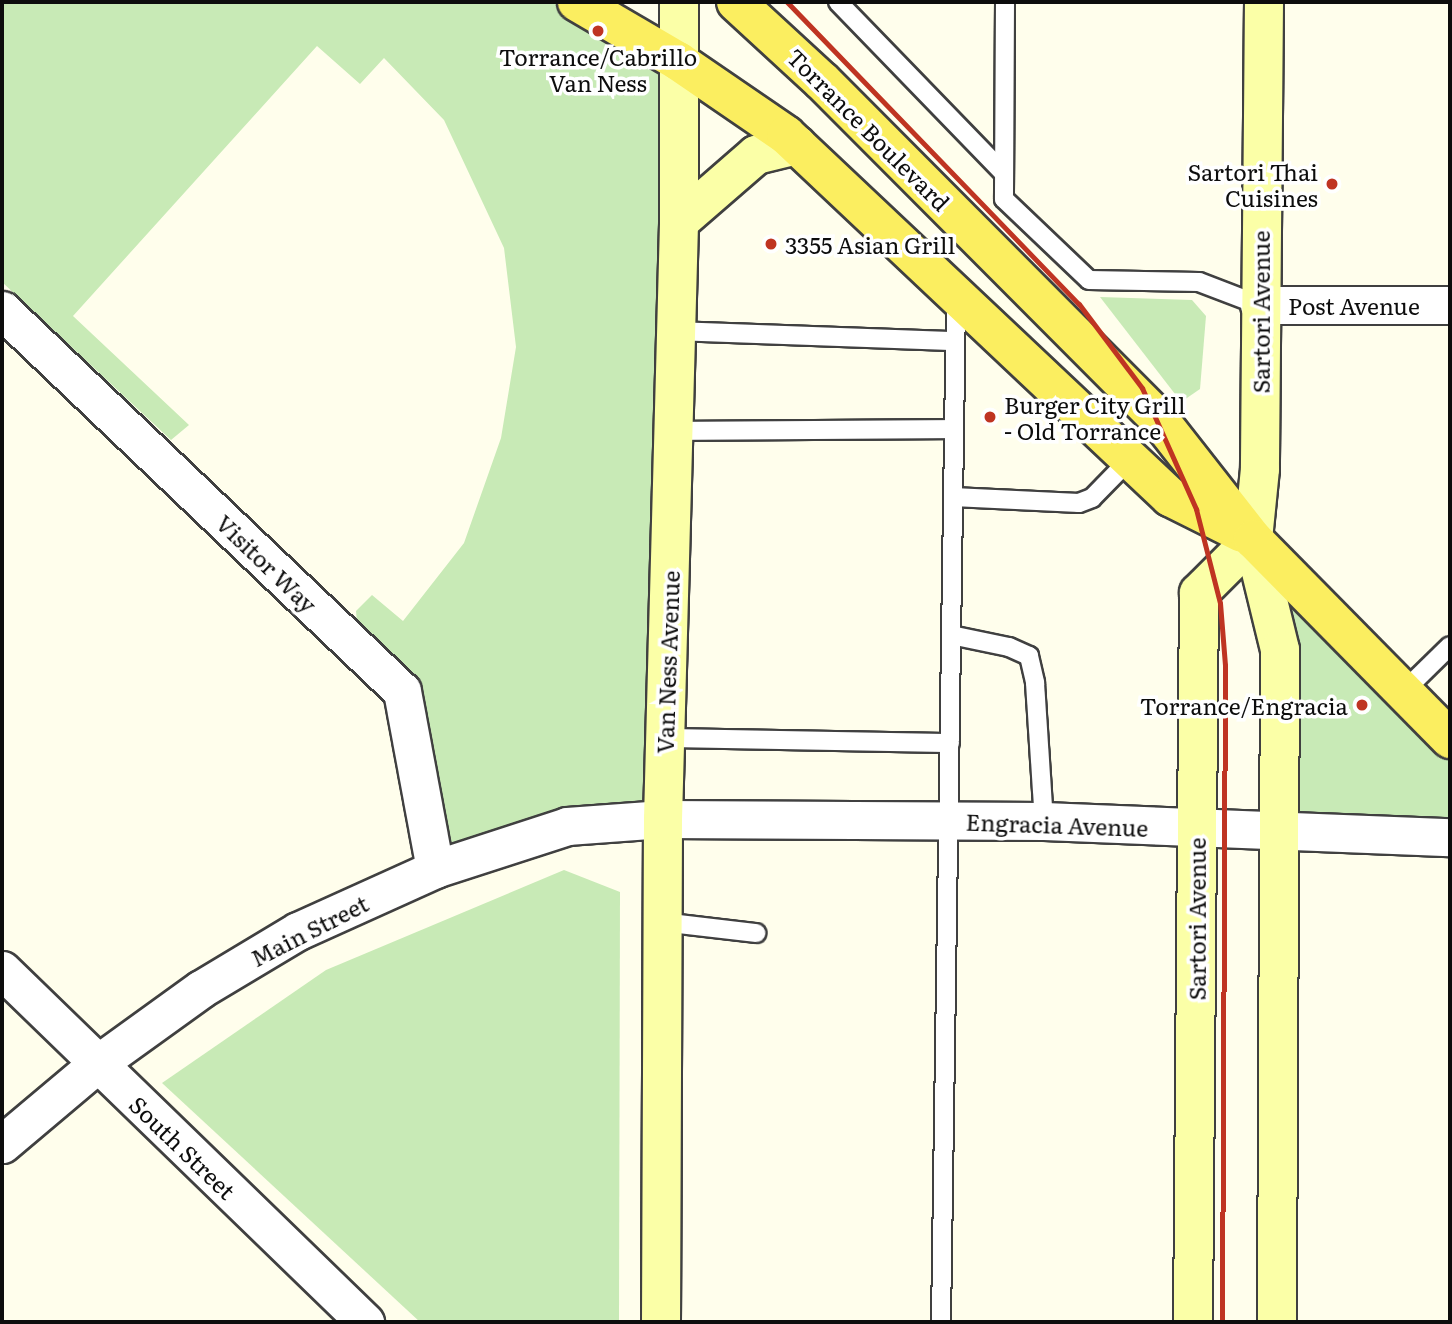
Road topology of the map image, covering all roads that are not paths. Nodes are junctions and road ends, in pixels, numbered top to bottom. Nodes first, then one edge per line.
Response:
1 (578, 2) edge
2 (679, 2) edge
3 (736, 2) edge
4 (838, 2) edge
5 (1004, 2) edge
6 (1264, 2) edge
7 (678, 61) junction
8 (797, 145) junction
9 (1004, 173) junction
10 (679, 222) junction
11 (956, 292) junction
12 (1450, 304) edge
13 (1259, 305) junction
14 (2, 310) edge
15 (676, 331) junction
16 (955, 341) junction
17 (954, 429) junction
18 (673, 431) junction
19 (1130, 458) junction
20 (953, 497) junction
21 (1253, 539) junction
22 (951, 635) junction
23 (1450, 646) edge
24 (1404, 691) junction
25 (665, 737) junction
26 (1450, 739) edge
27 (950, 743) junction
28 (663, 819) junction
29 (950, 821) junction
30 (1044, 821) junction
31 (1196, 829) junction
32 (1278, 830) junction
33 (1450, 837) edge
34 (435, 869) junction
35 (662, 922) junction
36 (757, 933) dead end
37 (2, 970) edge
38 (97, 1064) junction
39 (2, 1144) edge
40 (365, 1322) edge
41 (661, 1322) edge
42 (941, 1322) edge
43 (1193, 1322) edge
44 (1277, 1322) edge

1 - 7 main road, Torrance Boulevard
2 - 7 street, Van Ness Avenue
3 - 21 main road, Torrance Boulevard
4 - 9 lane
5 - 9 lane
6 - 13 street, Sartori Avenue
7 - 8 main road, Torrance Boulevard
7 - 10 street, Van Ness Avenue
8 - 10 street
8 - 11 main road, Torrance Boulevard
9 - 13 lane
10 - 15 street, Van Ness Avenue
11 - 16 lane
11 - 19 main road, Torrance Boulevard
12 - 13 street, Post Avenue
13 - 21 street, Sartori Avenue
14 - 34 street, Visitor Way
15 - 16 lane
15 - 18 street, Van Ness Avenue
16 - 17 lane
17 - 18 lane
17 - 20 lane
18 - 25 street, Van Ness Avenue
19 - 20 lane
19 - 21 main road, Torrance Boulevard
20 - 22 lane
21 - 24 main road, Torrance Boulevard
21 - 31 street, Sartori Avenue
21 - 32 street, Sartori Avenue
22 - 27 lane
22 - 30 lane
23 - 24 lane
24 - 26 main road, Torrance Boulevard
25 - 27 lane
25 - 28 street, Van Ness Avenue
27 - 29 lane
28 - 29 street, Engracia Avenue
28 - 34 street, Main Street
28 - 35 street, Van Ness Avenue
29 - 30 street, Engracia Avenue
29 - 42 lane
30 - 31 street, Engracia Avenue
31 - 32 street, Engracia Avenue
31 - 43 street, Sartori Avenue
32 - 33 street, Engracia Avenue
32 - 44 street, Sartori Avenue
34 - 38 street, Main Street
35 - 36 lane
35 - 41 street, Van Ness Avenue
37 - 38 street, South Street
38 - 39 street, Main Street
38 - 40 street, South Street

